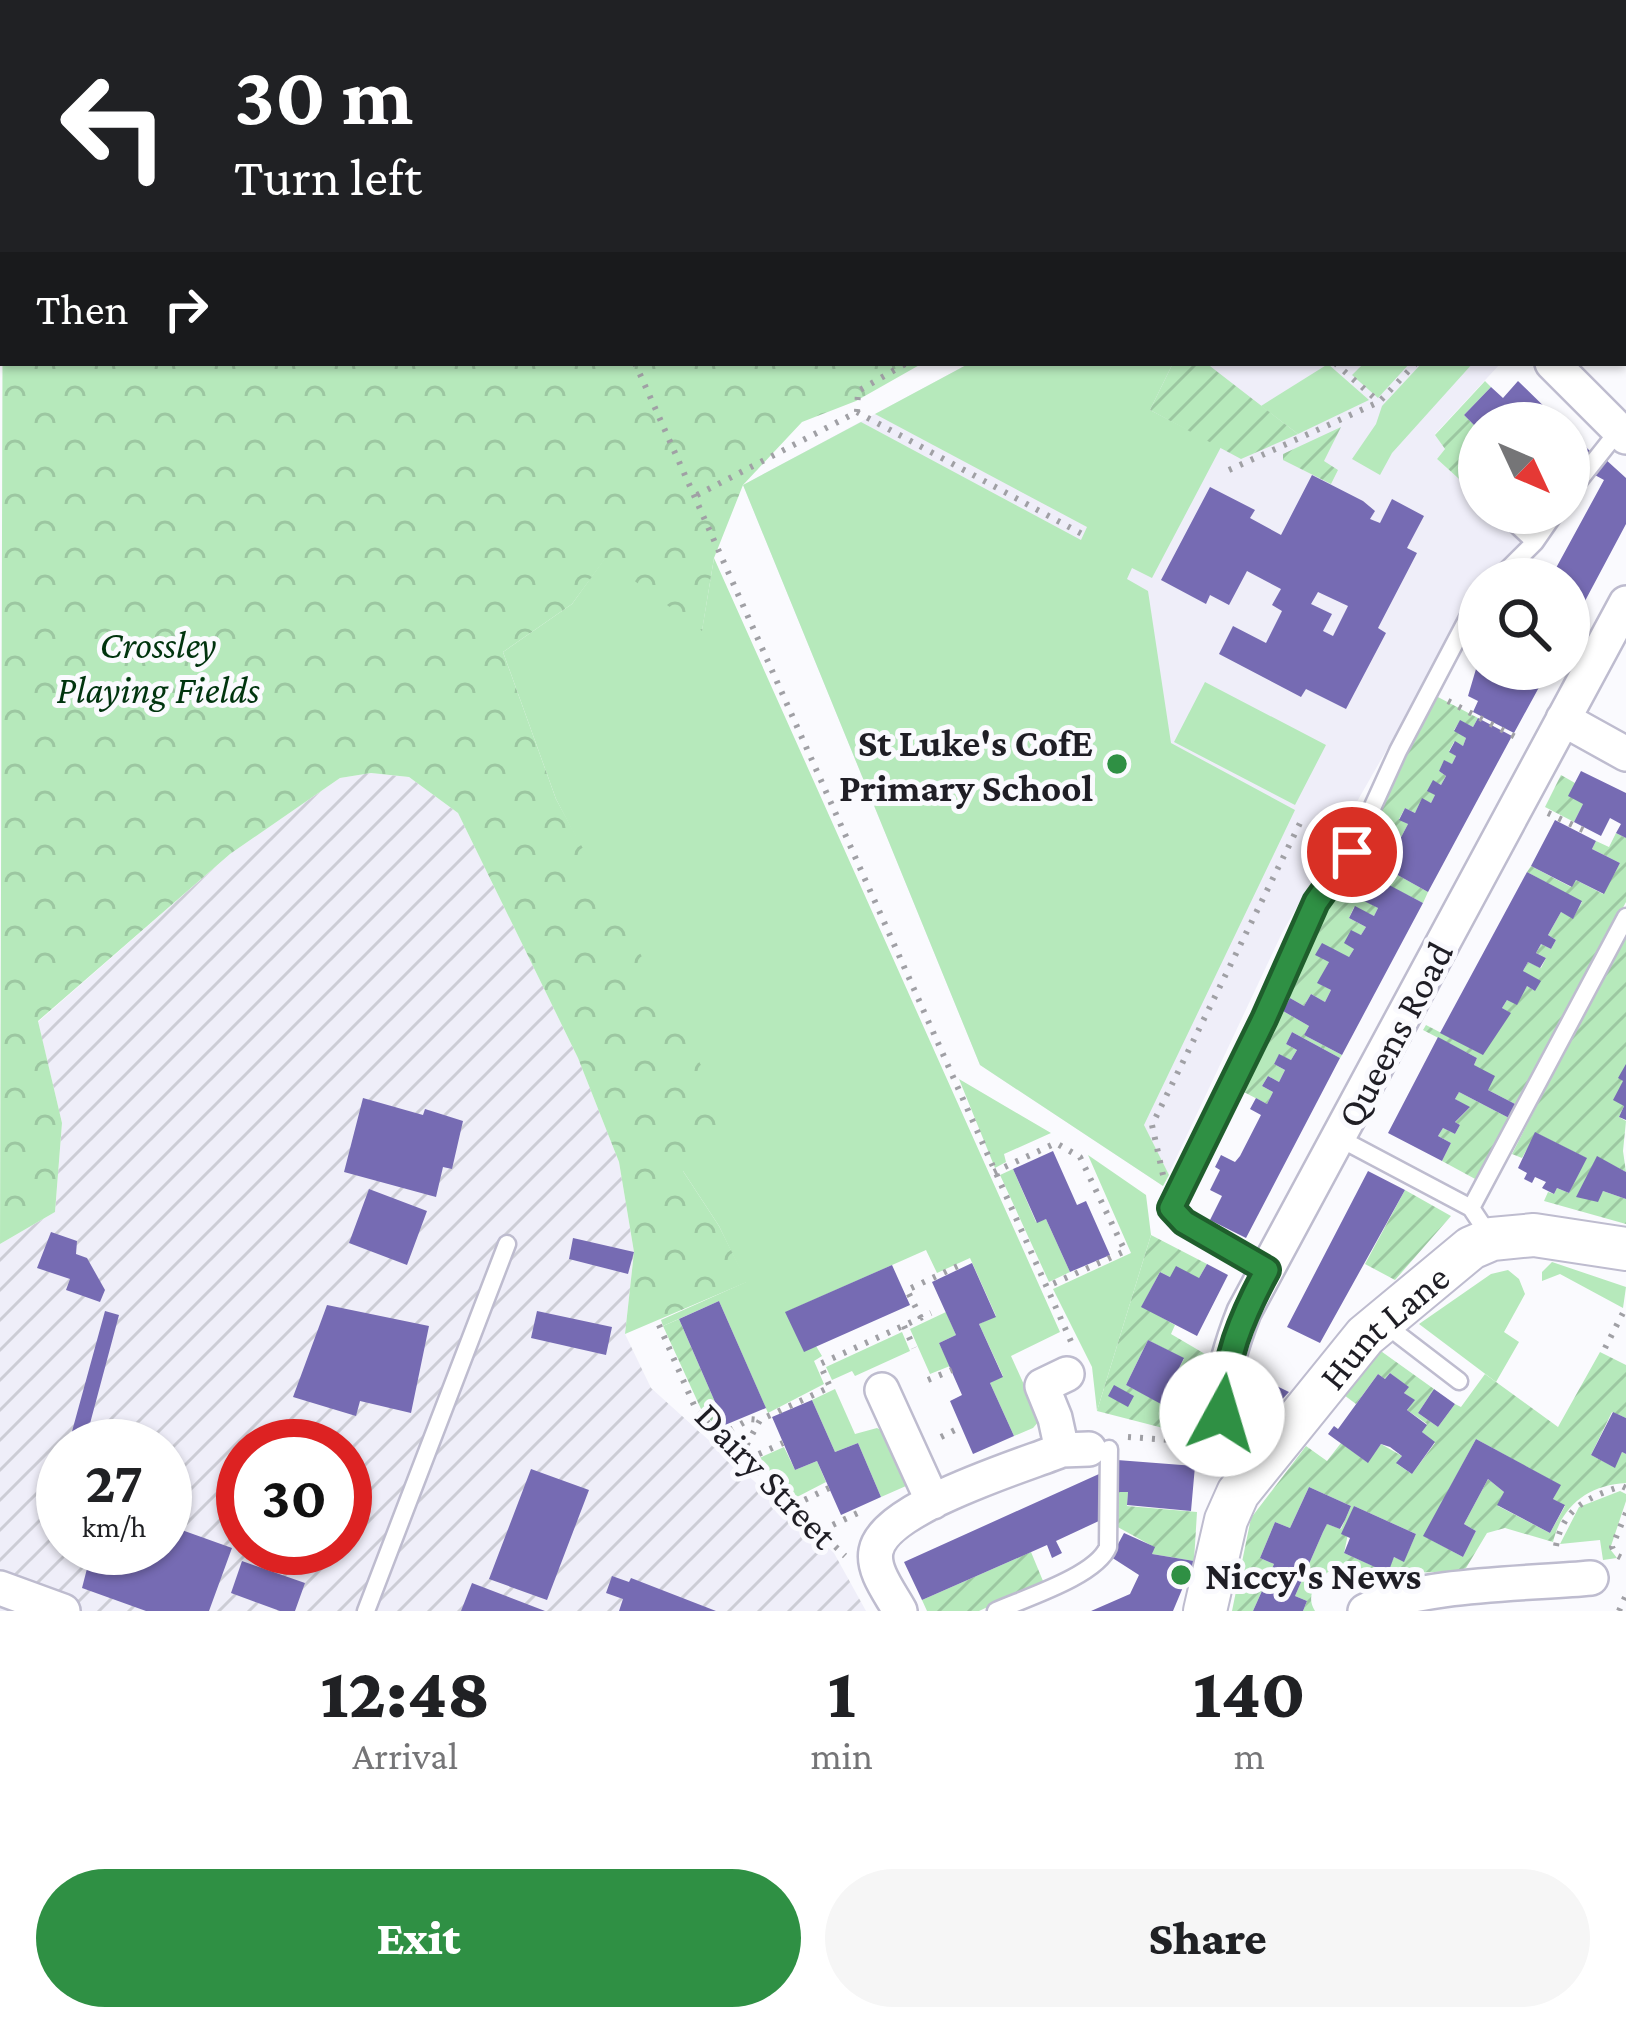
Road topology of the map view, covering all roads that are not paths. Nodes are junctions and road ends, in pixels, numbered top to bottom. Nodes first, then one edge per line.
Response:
1 (1555, 366) edge
2 (1623, 434) edge
3 (1590, 471) edge
4 (1526, 534) edge
5 (1541, 534) edge
6 (1535, 542) junction
7 (1519, 558) edge
8 (1626, 603) edge
9 (1458, 636) edge
10 (1563, 719) junction
11 (1626, 754) edge
12 (1626, 917) edge
13 (1340, 1138) junction
14 (1481, 1223) junction
15 (507, 1244) dead end
16 (1626, 1249) edge
17 (1267, 1270) junction
18 (1386, 1318) junction
19 (1055, 1371) road end
20 (1459, 1381) dead end
21 (882, 1390) dead end
22 (1096, 1446) junction
23 (1253, 1471) junction
24 (934, 1502) junction
25 (0, 1588) edge
26 (1572, 1590) edge
27 (63, 1611) edge
28 (366, 1611) edge
29 (900, 1611) edge
30 (996, 1611) edge
31 (1205, 1611) edge
32 (1365, 1611) edge

1 - 2 street
2 - 3 lane
4 - 6 lane
5 - 6 lane
6 - 7 lane
8 - 10 street, Queens Road
9 - 17 lane
10 - 11 street
10 - 13 street, Queens Road
12 - 14 lane
13 - 14 lane
13 - 17 street, Queens Road
14 - 16 street, Hunt Lane
14 - 18 street, Hunt Lane
15 - 28 lane
17 - 23 street, Queens Road
18 - 20 lane
18 - 23 street, Hunt Lane
19 - 22 street
21 - 24 street
22 - 24 street, Dairy Street
22 - 30 lane
23 - 31 street, Hunt Lane
24 - 29 street, Dairy Street
25 - 27 street
26 - 32 street

